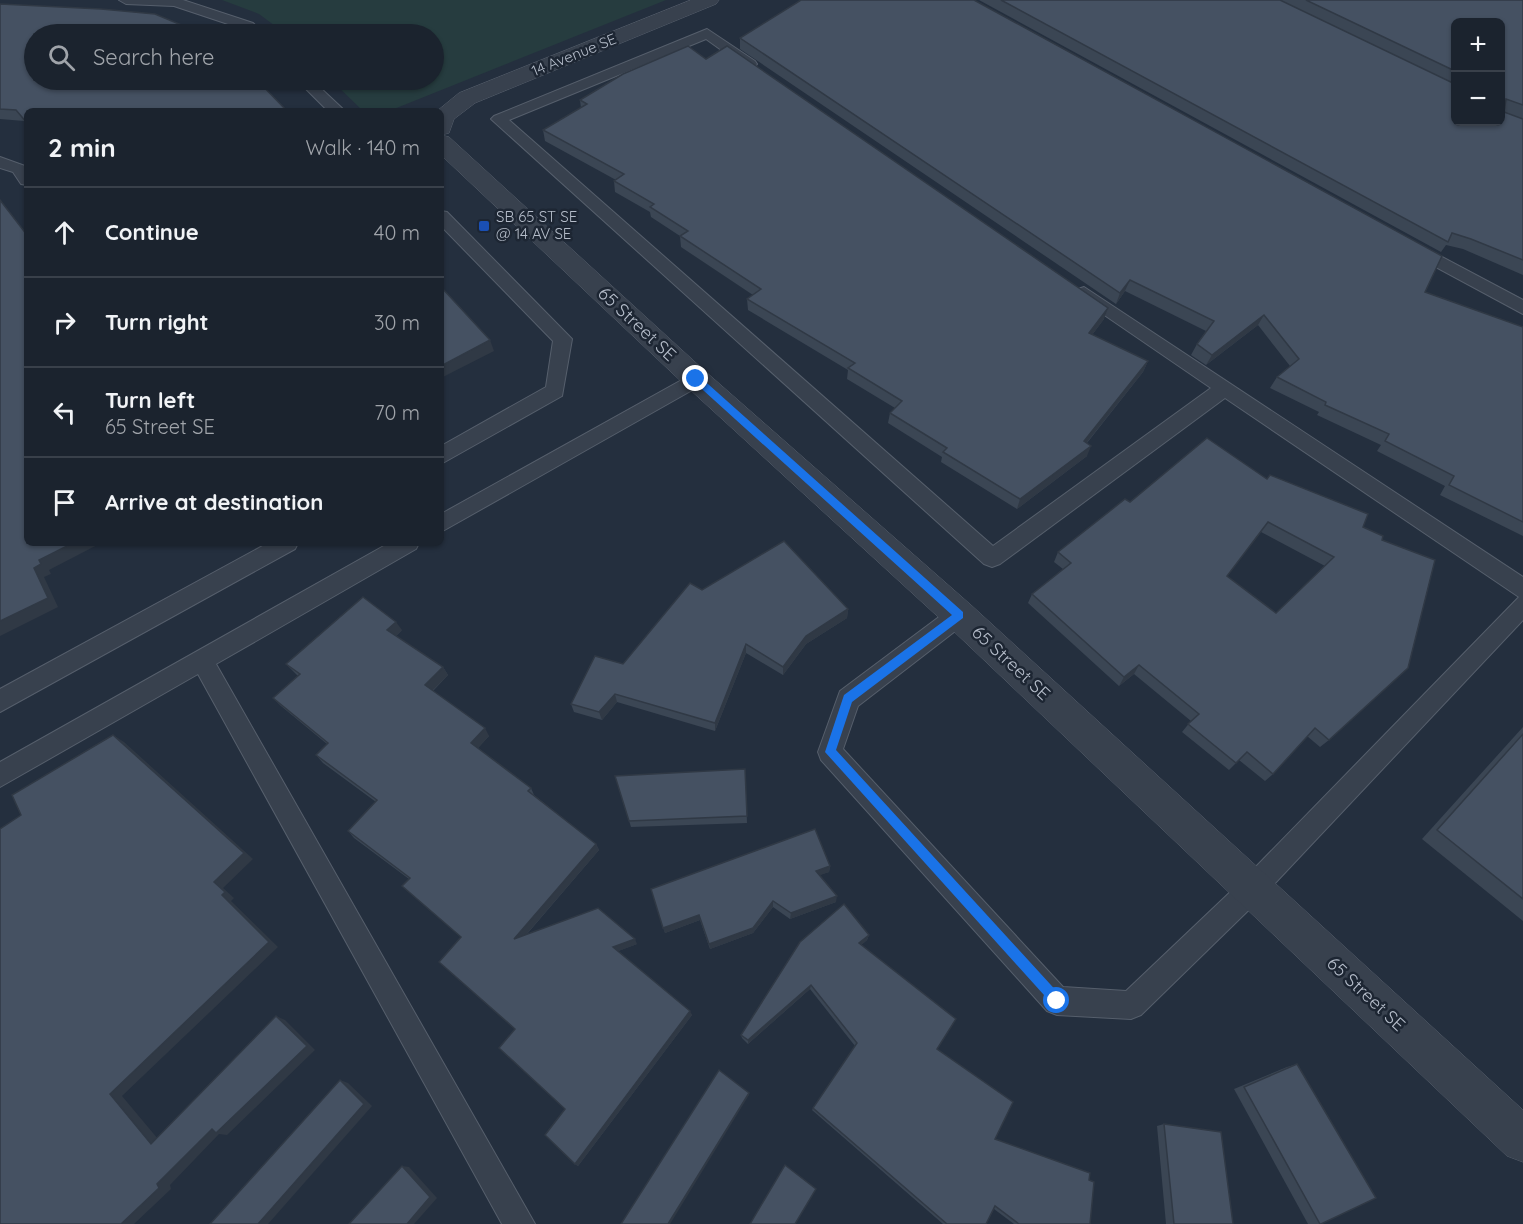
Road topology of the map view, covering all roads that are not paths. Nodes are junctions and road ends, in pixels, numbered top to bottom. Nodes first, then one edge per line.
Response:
1 (126, 0) edge
2 (709, 0) edge
3 (242, 24) edge
4 (765, 74) edge
5 (315, 90) edge
6 (334, 108) edge
7 (444, 127) edge
8 (444, 131) edge
9 (0, 162) edge
10 (24, 176) edge
11 (444, 219) edge
12 (1399, 240) edge
13 (1067, 282) edge
14 (1523, 308) edge
15 (696, 379) junction
16 (1222, 389) junction
17 (444, 454) edge
18 (444, 522) edge
19 (282, 546) edge
20 (403, 546) edge
21 (1523, 589) edge
22 (1523, 605) edge
23 (959, 615) junction
24 (202, 660) junction
25 (0, 701) edge
26 (0, 775) edge
27 (1253, 888) junction
28 (1523, 1140) edge
29 (519, 1224) edge

1 - 3 lane
2 - 7 street, 14 Avenue SE
4 - 16 lane
5 - 6 lane
8 - 15 street, 65 Street SE
9 - 10 lane
11 - 17 lane
12 - 14 lane
13 - 16 lane
15 - 18 lane
15 - 23 street, 65 Street SE
16 - 21 lane
19 - 25 lane
20 - 24 lane
22 - 27 lane
23 - 27 street, 65 Street SE
23 - 27 lane
24 - 26 lane
24 - 29 lane
27 - 28 street, 65 Street SE

